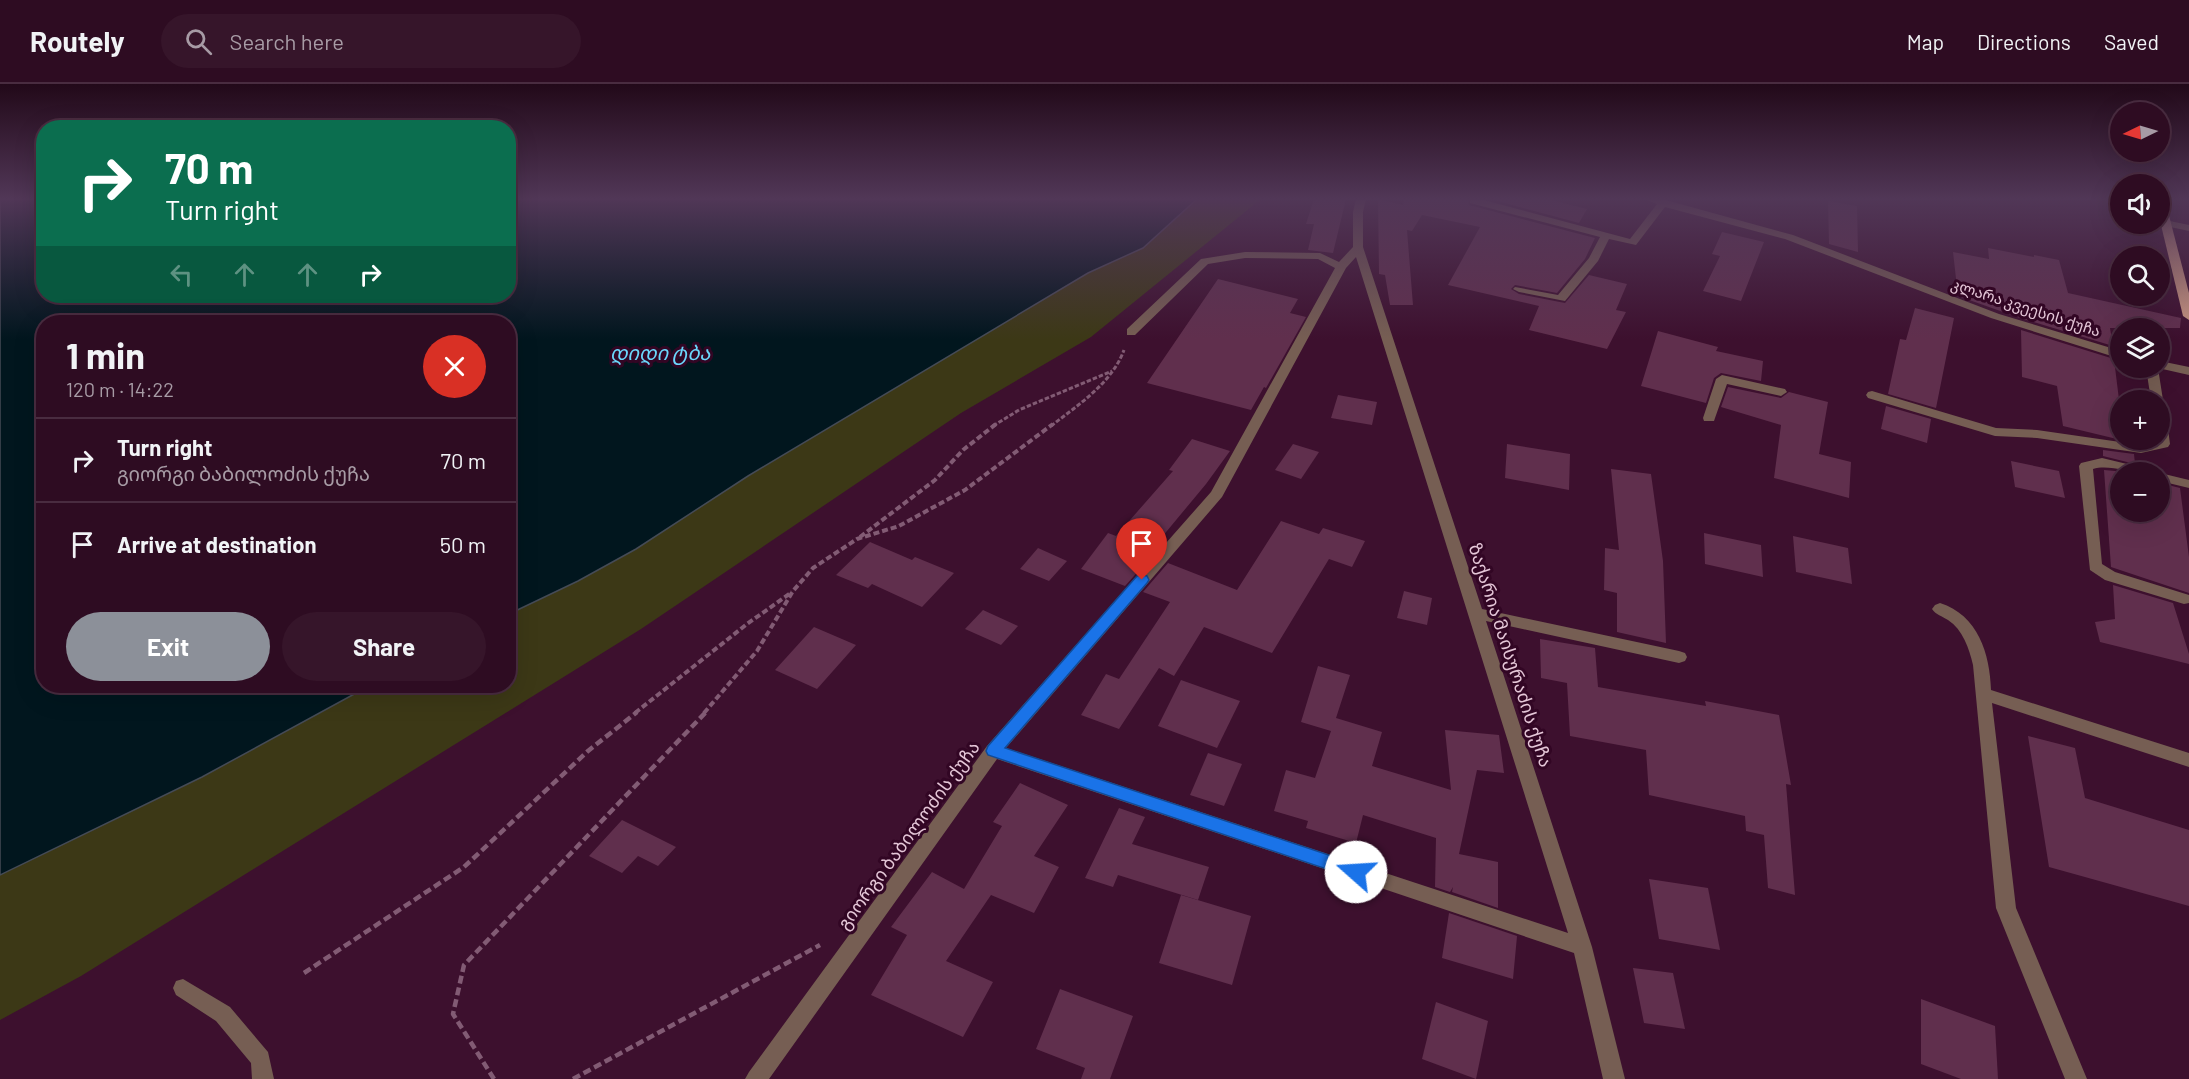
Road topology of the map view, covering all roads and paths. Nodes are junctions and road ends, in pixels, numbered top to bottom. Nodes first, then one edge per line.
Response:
1 (1601, 245) edge
2 (1811, 245) edge
3 (2170, 245) edge
4 (1358, 247) joint
5 (1341, 267) junction
6 (1519, 288) dead end
7 (2189, 316) edge
8 (1131, 332) joint
9 (2110, 352) edge
10 (2170, 368) edge
11 (1113, 371) junction
12 (2189, 371) edge
13 (1781, 392) dead end
14 (1872, 395) dead end
15 (1709, 418) dead end
16 (2110, 445) edge
17 (2110, 464) edge
18 (2170, 479) edge
19 (2189, 484) edge
20 (857, 539) junction
21 (793, 591) junction
22 (2184, 599) dead end
23 (1940, 609) dead end
24 (1477, 614) junction
25 (1679, 657) dead end
26 (1983, 694) junction
27 (993, 751) junction
28 (2189, 760) edge
29 (831, 940) dead end
30 (1582, 947) junction
31 (304, 973) dead end
32 (183, 988) dead end
33 (263, 1079) edge
34 (494, 1079) edge
35 (573, 1079) edge
36 (756, 1079) edge
37 (1614, 1079) edge
38 (2076, 1079) edge

1 - 6 street
2 - 9 street, კლარა კვეესის ქუჩა
3 - 7 main road
4 - 5 street, გიორგი ბაბილოძის ქუჩა
4 - 24 street, ზაქარია მაისურაძის ქუჩა
5 - 8 street
5 - 27 street, გიორგი ბაბილოძის ქუჩა
8 - 11 path
10 - 12 street
11 - 20 path
11 - 20 path
13 - 15 street
14 - 16 street
17 - 22 street
18 - 19 street
20 - 21 path
21 - 31 path
21 - 34 path
23 - 26 street
24 - 25 street
24 - 30 street, ზაქარია მაისურაძის ქუჩა
26 - 28 street
26 - 38 street
27 - 30 street
27 - 36 street, გიორგი ბაბილოძის ქუჩა
29 - 35 path
30 - 37 street, ზაქარია მაისურაძის ქუჩა
32 - 33 street

